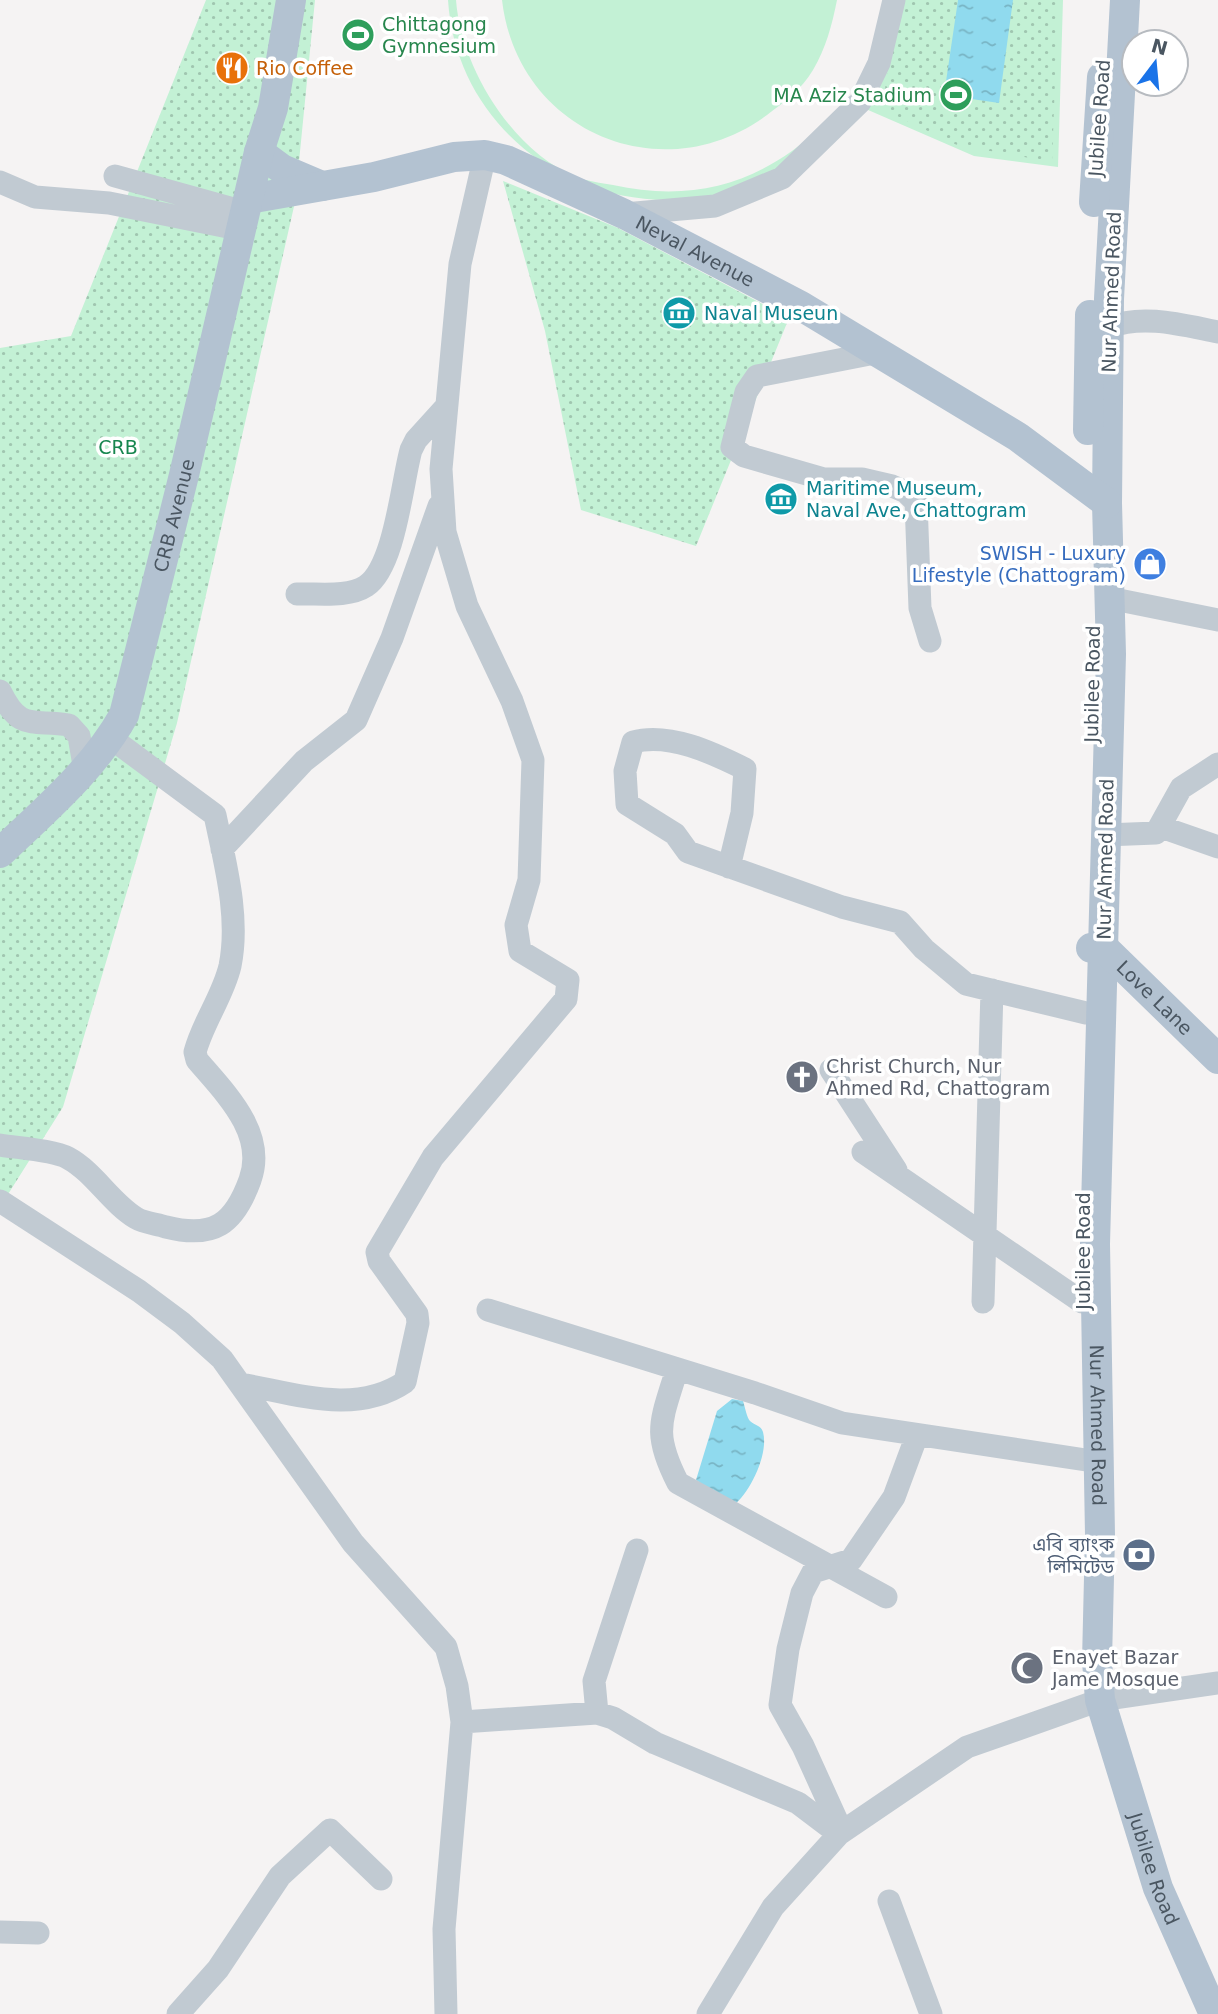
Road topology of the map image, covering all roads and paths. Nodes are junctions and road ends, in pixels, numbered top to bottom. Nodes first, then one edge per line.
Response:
1 (275, 0) edge
2 (291, 0) edge
3 (894, 0) edge
4 (1108, 0) edge
5 (1125, 0) edge
6 (262, 143) junction
7 (485, 155) junction
8 (115, 176) dead end
9 (0, 182) edge
10 (322, 186) junction
11 (244, 213) junction
12 (624, 214) junction
13 (1109, 327) junction
14 (1218, 332) edge
15 (880, 352) junction
16 (445, 408) junction
17 (442, 496) junction
18 (1100, 499) junction
19 (297, 594) dead end
20 (1110, 598) junction
21 (1218, 620) edge
22 (930, 640) dead end
23 (0, 691) edge
24 (111, 738) junction
25 (1218, 764) edge
26 (85, 771) junction
27 (1161, 827) junction
28 (1105, 835) junction
29 (1218, 848) edge
30 (222, 849) junction
31 (0, 853) edge
32 (729, 867) junction
33 (1095, 948) junction
34 (992, 990) junction
35 (1086, 1013) junction
36 (1218, 1059) edge
37 (831, 1070) dead end
38 (0, 1145) edge
39 (863, 1152) dead end
40 (901, 1179) junction
41 (0, 1201) edge
42 (986, 1237) junction
43 (984, 1301) dead end
44 (1082, 1302) junction
45 (488, 1310) dead end
46 (677, 1369) junction
47 (240, 1384) junction
48 (917, 1435) junction
49 (1086, 1460) junction
50 (637, 1550) dead end
51 (830, 1567) junction
52 (886, 1597) dead end
53 (1218, 1683) edge
54 (1096, 1707) junction
55 (597, 1713) junction
56 (462, 1722) junction
57 (841, 1833) junction
58 (381, 1880) dead end
59 (889, 1901) dead end
60 (0, 1932) edge
61 (38, 1933) dead end
62 (178, 2014) edge
63 (446, 2014) edge
64 (708, 2014) edge
65 (931, 2014) edge
66 (1192, 2014) edge
67 (1214, 2014) edge

1 - 6 main road, CRB Avenue
2 - 6 main road, CRB Avenue
3 - 12 street
4 - 18 main road, Jubilee Road
5 - 13 main road, Nur Ahmed Road
6 - 10 main road
6 - 11 main road, CRB Avenue
7 - 10 main road, Neval Avenue
7 - 12 main road, Neval Avenue
7 - 16 street
8 - 11 street
9 - 11 street
10 - 11 main road, Neval Avenue
11 - 24 main road, CRB Avenue
12 - 15 main road, Neval Avenue
13 - 14 street
13 - 18 main road, Nur Ahmed Road
15 - 18 main road, Neval Avenue
15 - 22 street
16 - 17 street
16 - 19 street
17 - 30 street
17 - 47 street
18 - 20 main road, Nur Ahmed Road
18 - 33 main road, Jubilee Road
20 - 21 street
20 - 28 main road, Nur Ahmed Road
23 - 26 street
24 - 26 main road, CRB Avenue
24 - 30 street
25 - 27 street
26 - 31 main road, CRB Avenue
27 - 28 street
27 - 29 street
28 - 33 main road, Nur Ahmed Road
30 - 38 street
32 - 32 street
32 - 34 street
33 - 35 main road, Jubilee Road
33 - 36 main road, Love Lane
33 - 54 main road, Nur Ahmed Road
34 - 35 street
34 - 42 street
35 - 44 main road, Jubilee Road
37 - 40 street
39 - 40 street
40 - 42 street
41 - 47 street
42 - 43 street
42 - 44 street
44 - 49 main road, Jubilee Road
45 - 46 street
46 - 48 street
46 - 51 street
47 - 56 street
48 - 49 street
48 - 51 street
49 - 54 main road, Jubilee Road
50 - 55 street
51 - 52 street
51 - 57 street
53 - 54 street
54 - 57 street
54 - 66 main road
54 - 67 main road, Jubilee Road
55 - 56 street
55 - 57 street
56 - 63 street
57 - 64 street
58 - 62 street
59 - 65 street
60 - 61 street

